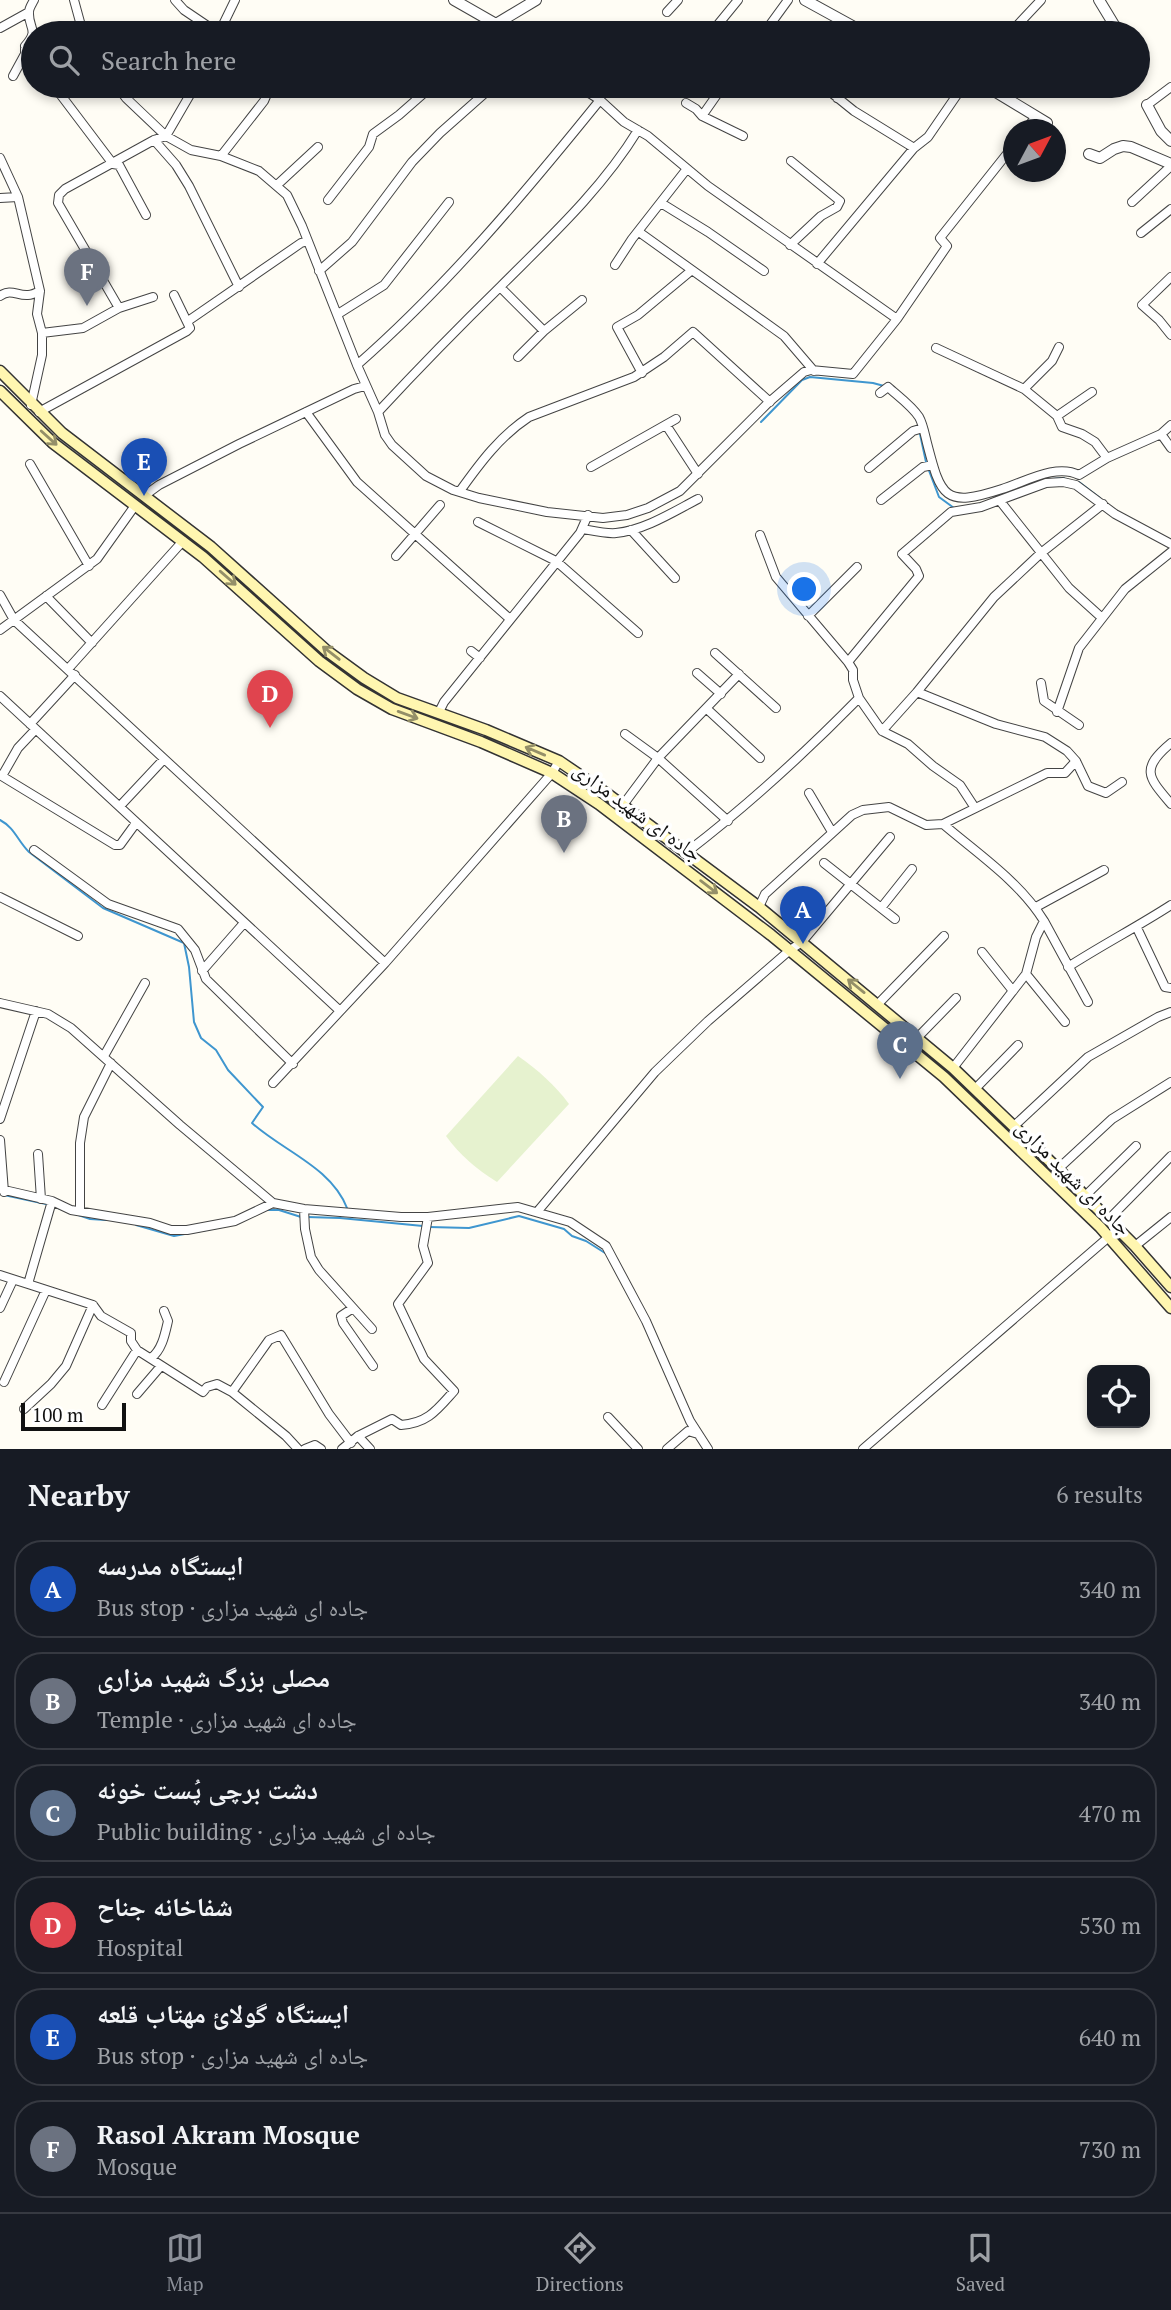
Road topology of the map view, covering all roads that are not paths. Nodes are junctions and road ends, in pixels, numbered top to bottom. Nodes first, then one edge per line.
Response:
1 (34, 0) edge
2 (74, 0) edge
3 (175, 0) edge
4 (235, 0) edge
5 (454, 0) edge
6 (536, 0) edge
7 (678, 0) edge
8 (738, 0) edge
9 (789, 0) edge
10 (805, 0) edge
11 (1041, 0) edge
12 (1099, 0) edge
13 (29, 12) junction
14 (667, 12) dead end
15 (32, 21) edge
16 (80, 21) edge
17 (201, 21) edge
18 (225, 21) edge
19 (491, 21) edge
20 (501, 21) edge
21 (721, 21) edge
22 (773, 21) edge
23 (843, 21) edge
24 (1021, 21) edge
25 (1112, 21) edge
26 (0, 28) edge
27 (21, 61) edge
28 (13, 76) dead end
29 (1171, 87) edge
30 (63, 98) edge
31 (187, 98) edge
32 (265, 98) edge
33 (418, 98) edge
34 (479, 98) edge
35 (597, 98) edge
36 (715, 98) edge
37 (837, 98) edge
38 (955, 98) edge
39 (1006, 98) edge
40 (126, 99) edge
41 (600, 100) junction
42 (686, 103) dead end
43 (1147, 105) joint
44 (702, 116) junction
45 (1037, 116) junction
46 (1035, 119) edge
47 (1041, 119) edge
48 (638, 130) junction
49 (743, 136) dead end
50 (159, 138) junction
51 (1171, 141) edge
52 (317, 147) dead end
53 (914, 148) junction
54 (1089, 154) dead end
55 (221, 156) junction
56 (0, 158) edge
57 (1003, 158) edge
58 (792, 161) dead end
59 (113, 164) junction
60 (1171, 165) edge
61 (686, 170) junction
62 (278, 185) junction
63 (18, 197) junction
64 (0, 198) edge
65 (328, 200) dead end
66 (449, 202) dead end
67 (1132, 202) dead end
68 (661, 203) junction
69 (1171, 209) edge
70 (146, 215) dead end
71 (639, 232) junction
72 (1141, 233) dead end
73 (304, 242) junction
74 (790, 245) junction
75 (817, 264) junction
76 (615, 265) dead end
77 (692, 270) junction
78 (319, 271) junction
79 (764, 271) dead end
80 (1171, 278) edge
81 (239, 287) junction
82 (500, 287) junction
83 (40, 291) junction
84 (1, 293) edge
85 (174, 295) dead end
86 (153, 296) dead end
87 (582, 300) dead end
88 (119, 308) junction
89 (338, 314) junction
90 (897, 319) junction
91 (188, 321) junction
92 (544, 331) junction
93 (41, 332) junction
94 (1171, 335) edge
95 (1059, 347) dead end
96 (936, 348) dead end
97 (518, 357) dead end
98 (357, 365) junction
99 (0, 371) edge
100 (814, 371) junction
101 (642, 373) junction
102 (360, 388) junction
103 (1024, 389) junction
104 (884, 390) dead end
105 (0, 391) edge
106 (1092, 392) dead end
107 (770, 402) junction
108 (35, 408) junction
109 (306, 412) junction
110 (378, 412) junction
111 (1057, 415) junction
112 (676, 419) dead end
113 (666, 425) junction
114 (1171, 425) edge
115 (923, 428) junction
116 (1161, 434) junction
117 (1171, 448) edge
118 (1107, 458) junction
119 (30, 464) dead end
120 (933, 465) junction
121 (591, 467) dead end
122 (869, 468) dead end
123 (698, 474) junction
124 (460, 491) junction
125 (144, 496) junction
126 (698, 499) dead end
127 (881, 500) dead end
128 (1000, 501) junction
129 (958, 504) junction
130 (1103, 504) junction
131 (440, 505) dead end
132 (134, 507) junction
133 (587, 517) junction
134 (478, 522) dead end
135 (583, 529) junction
136 (631, 530) junction
137 (416, 535) junction
138 (760, 536) dead end
139 (183, 541) junction
140 (1171, 544) edge
141 (1171, 552) edge
142 (1041, 553) junction
143 (396, 556) dead end
144 (556, 561) junction
145 (89, 566) junction
146 (857, 567) dead end
147 (675, 578) dead end
148 (0, 595) edge
149 (46, 596) junction
150 (258, 597) junction
151 (808, 617) junction
152 (1101, 617) junction
153 (510, 619) junction
154 (14, 620) junction
155 (0, 630) edge
156 (638, 633) dead end
157 (92, 643) junction
158 (471, 652) dead end
159 (715, 653) dead end
160 (480, 658) junction
161 (848, 662) junction
162 (71, 672) junction
163 (697, 673) dead end
164 (739, 674) junction
165 (1041, 683) dead end
166 (917, 692) junction
167 (721, 694) junction
168 (0, 696) edge
169 (859, 698) junction
170 (776, 708) dead end
171 (708, 709) junction
172 (439, 712) junction
173 (1057, 712) junction
174 (1079, 725) dead end
175 (32, 727) junction
176 (882, 731) junction
177 (625, 734) dead end
178 (1171, 743) edge
179 (658, 758) junction
180 (760, 758) dead end
181 (164, 759) junction
182 (559, 761) junction
183 (1076, 761) junction
184 (552, 773) junction
185 (1, 776) edge
186 (1122, 782) dead end
187 (809, 793) dead end
188 (1171, 803) edge
189 (120, 806) junction
190 (623, 806) junction
191 (975, 808) junction
192 (727, 821) junction
193 (136, 823) junction
194 (943, 824) junction
195 (832, 832) junction
196 (890, 837) dead end
197 (34, 850) dead end
198 (687, 852) junction
199 (824, 863) dead end
200 (912, 869) dead end
201 (1104, 870) dead end
202 (852, 884) junction
203 (1, 900) edge
204 (1170, 906) edge
205 (759, 907) junction
206 (1036, 907) junction
207 (881, 908) junction
208 (895, 919) dead end
209 (1044, 921) junction
210 (244, 923) junction
211 (1137, 928) junction
212 (78, 936) dead end
213 (944, 936) dead end
214 (802, 942) junction
215 (790, 950) junction
216 (982, 952) dead end
217 (385, 963) junction
218 (1068, 967) junction
219 (202, 971) junction
220 (1026, 974) junction
221 (145, 983) dead end
222 (1171, 988) edge
223 (1013, 991) junction
224 (956, 998) dead end
225 (1088, 1002) dead end
226 (0, 1003) edge
227 (878, 1004) junction
228 (338, 1010) junction
229 (36, 1011) junction
230 (1171, 1012) edge
231 (1065, 1022) dead end
232 (917, 1038) junction
233 (1018, 1045) dead end
234 (104, 1056) junction
235 (111, 1063) junction
236 (293, 1064) junction
237 (953, 1068) junction
238 (1171, 1082) edge
239 (273, 1083) dead end
240 (975, 1089) junction
241 (0, 1119) edge
242 (1014, 1126) junction
243 (0, 1140) edge
244 (1136, 1146) dead end
245 (38, 1154) dead end
246 (1171, 1156) edge
247 (1058, 1169) junction
248 (2, 1191) edge
249 (1085, 1196) junction
250 (41, 1199) junction
251 (52, 1201) junction
252 (273, 1203) junction
253 (304, 1209) junction
254 (80, 1211) junction
255 (537, 1212) junction
256 (428, 1217) junction
257 (1171, 1217) edge
258 (1108, 1219) junction
259 (1118, 1229) junction
260 (1109, 1237) junction
261 (1135, 1246) junction
262 (0, 1275) edge
263 (13, 1280) junction
264 (28, 1284) junction
265 (1171, 1287) edge
266 (46, 1290) junction
267 (93, 1306) junction
268 (0, 1308) edge
269 (353, 1308) junction
270 (1171, 1308) edge
271 (164, 1311) dead end
272 (372, 1329) dead end
273 (138, 1350) junction
274 (151, 1358) junction
275 (161, 1366) junction
276 (373, 1366) dead end
277 (4, 1382) dead end
278 (232, 1392) junction
279 (137, 1394) dead end
280 (102, 1405) dead end
281 (24, 1409) dead end
282 (608, 1417) dead end
283 (698, 1434) junction
284 (354, 1439) junction
285 (298, 1449) edge
286 (305, 1449) edge
287 (321, 1449) edge
288 (342, 1449) edge
289 (370, 1449) edge
290 (638, 1449) edge
291 (667, 1449) edge
292 (708, 1449) edge
293 (863, 1449) edge

1 - 13 street
2 - 16 street
3 - 17 street
4 - 18 street
5 - 19 street
6 - 20 street
7 - 14 street
8 - 21 street
9 - 22 street
10 - 23 street
11 - 24 street
12 - 25 street
13 - 15 street
13 - 26 street
27 - 28 street
29 - 43 street
30 - 59 street
31 - 50 street
32 - 55 street
33 - 65 street
34 - 78 street
35 - 41 street
36 - 44 street
37 - 53 street
38 - 53 street
39 - 45 street
40 - 50 street
41 - 48 street
41 - 98 street
42 - 44 street
43 - 51 street
44 - 49 street
45 - 46 street
45 - 47 street
48 - 61 street
48 - 82 street
50 - 55 street
50 - 59 street
50 - 81 street
52 - 62 street
53 - 75 street
54 - 60 street
55 - 62 street
56 - 63 street
57 - 90 street
58 - 74 street
59 - 70 street
59 - 88 street
60 - 67 street
61 - 68 street
61 - 74 street
62 - 73 street
63 - 64 street
63 - 83 street
66 - 89 street
68 - 71 street
68 - 79 street
69 - 72 street
71 - 76 street
71 - 77 street
73 - 78 street
73 - 81 street
74 - 75 street
75 - 90 street
77 - 100 street
77 - 101 street
78 - 89 street
80 - 94 street
81 - 91 street
82 - 92 street
82 - 110 street
83 - 84 street
83 - 93 street
85 - 91 street
86 - 88 street
87 - 92 street
88 - 93 street
89 - 98 street
90 - 100 street
91 - 108 street
92 - 97 street
93 - 108 street
95 - 103 street
96 - 103 street
98 - 102 street
99 - 108 main road, جاده ای شهید مزاری
100 - 107 street
101 - 107 street
101 - 124 street
102 - 109 street
102 - 110 street
103 - 111 street
104 - 115 street
105 -> 132 main road, جاده ای شهید مزاری
106 - 111 street
107 - 123 street
108 - 125 main road, جاده ای شهید مزاری
109 - 125 street
109 - 137 street
110 - 124 street
111 - 118 street
112 - 113 street
113 - 121 street
113 - 123 street
114 - 116 street
115 - 120 street
115 - 122 street
116 - 117 street
116 - 118 street
118 - 129 street
119 - 145 street
120 - 127 street
120 - 129 street
123 - 133 street
124 - 133 street
125 - 150 main road, جاده ای شهید مزاری
126 - 136 street
128 - 129 street
128 - 130 street
128 - 142 street
129 - 161 street
130 - 140 street
130 - 142 street
131 - 137 street
132 - 139 main road, جاده ای شهید مزاری
132 - 145 street
133 - 135 street
134 - 144 street
135 - 136 street
135 - 144 street
136 - 147 street
137 - 143 street
137 - 153 street
138 - 151 street
139 -> 150 main road, جاده ای شهید مزاری
139 - 157 street
141 - 152 street
142 - 152 street
142 - 166 street
144 - 153 street
144 - 156 street
145 - 149 street
146 - 151 street
148 - 154 street
149 - 154 street
149 - 157 street
172 -> 150 main road, جاده ای شهید مزاری
150 -> 184 main road, جاده ای شهید مزاری
151 - 161 street
152 - 173 street
153 - 160 street
154 - 155 street
154 - 162 street
157 - 162 street
158 - 160 street
159 - 164 street
160 - 172 street
161 - 169 street
162 - 175 street
162 - 181 street
163 - 167 street
164 - 167 street
164 - 170 street
165 - 173 street
166 - 176 street
166 - 183 street
167 - 171 street
168 - 175 street
169 - 176 street
169 - 192 street
171 - 179 street
171 - 180 street
182 -> 172 main road, جاده ای شهید مزاری
173 - 174 street
175 - 185 street
175 - 189 street
176 - 191 street
177 - 179 street
178 - 188 street
179 - 190 street
179 - 192 street
181 - 189 street
181 - 217 street
182 - 184 street
182 - 190 main road, جاده ای شهید مزاری
183 - 186 street
183 - 191 street
184 -> 215 main road, جاده ای شهید مزاری
184 - 217 street
185 - 193 street
187 - 195 street
189 - 193 street
190 - 198 main road, جاده ای شهید مزاری
191 - 194 street
192 - 198 street
193 - 210 street
194 - 195 street
194 - 206 street
195 - 205 street
196 - 202 street
197 - 219 street
198 - 205 main road, جاده ای شهید مزاری
199 - 202 street
200 - 207 street
201 - 206 street
202 - 207 street
202 - 214 street
203 - 212 street
204 - 211 street
205 - 214 main road, جاده ای شهید مزاری
206 - 209 street
207 - 208 street
209 - 218 street
209 - 220 street
210 - 219 street
210 - 228 street
211 - 218 street
211 - 222 street
213 - 227 street
214 - 215 street
227 -> 214 main road, جاده ای شهید مزاری
215 - 255 street
215 - 260 main road, جاده ای شهید مزاری
216 - 223 street
217 - 228 street
218 - 225 street
219 - 236 street
220 - 223 street
220 - 231 street
221 - 234 street
223 - 237 street
224 - 232 street
226 - 229 street
227 - 232 main road, جاده ای شهید مزاری
228 - 236 street
229 - 234 street
229 - 241 street
230 - 242 street
232 - 237 main road, جاده ای شهید مزاری
233 - 240 street
234 - 235 street
235 - 252 street
235 - 254 street
236 - 239 street
237 - 240 main road, جاده ای شهید مزاری
238 - 247 street
240 - 242 main road, جاده ای شهید مزاری
242 - 247 main road, جاده ای شهید مزاری
243 - 248 street
244 - 249 street
245 - 250 street
246 - 258 street
247 - 249 main road, جاده ای شهید مزاری
248 - 250 street
249 - 258 main road, جاده ای شهید مزاری
250 - 251 street
251 - 254 street
251 - 264 street
252 - 253 street
252 - 254 street
253 - 256 street
253 - 269 street
255 - 256 street
255 - 283 street
256 - 284 street
257 - 261 street
258 - 259 main road, جاده ای شهید مزاری
259 - 260 street
259 - 261 main road, جاده ای شهید مزاری
260 - 270 main road, جاده ای شهید مزاری
260 - 293 street
261 - 265 main road, جاده ای شهید مزاری
262 - 263 street
263 - 264 street
263 - 268 street
264 - 266 street
266 - 267 street
266 - 277 street
267 - 273 street
267 - 281 street
269 - 272 street
269 - 276 street
271 - 274 street
273 - 274 street
273 - 280 street
274 - 275 street
275 - 278 street
275 - 279 street
278 - 284 street
278 - 285 street
282 - 290 street
283 - 291 street
283 - 292 street
284 - 288 street
284 - 289 street
286 - 287 street

